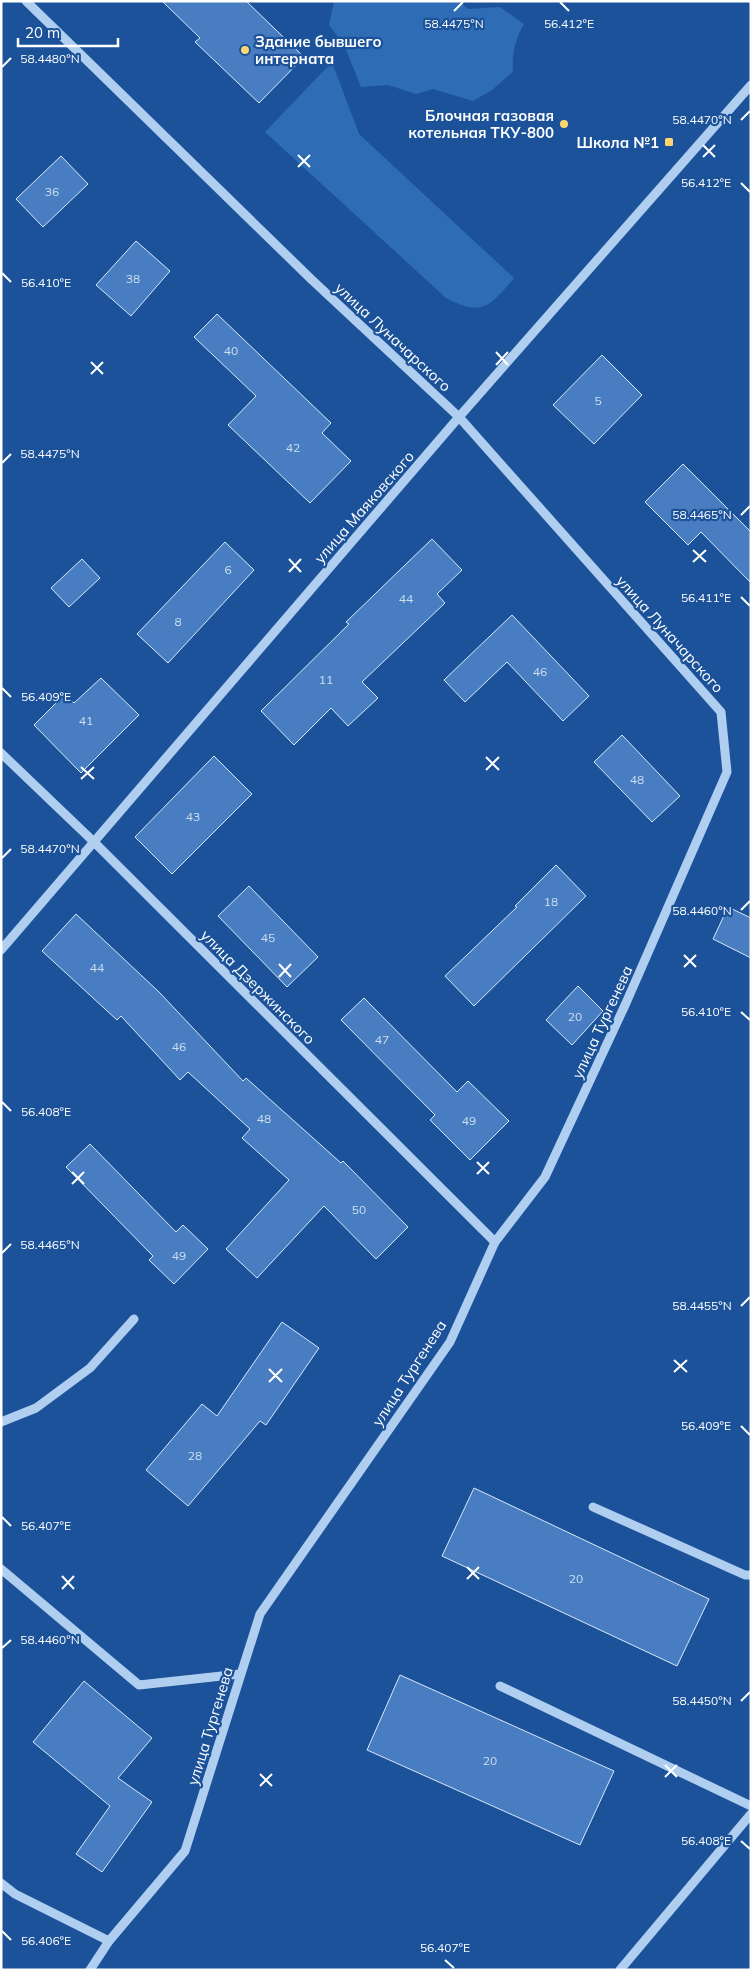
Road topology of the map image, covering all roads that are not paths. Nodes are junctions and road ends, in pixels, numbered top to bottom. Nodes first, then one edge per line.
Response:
1 (26, 1) edge
2 (751, 85) edge
3 (459, 417) junction
4 (721, 712) joint
5 (1, 753) edge
6 (94, 842) junction
7 (1, 950) edge
8 (495, 1242) junction
9 (134, 1319) dead end
10 (1, 1422) edge
11 (592, 1507) dead end
12 (1, 1570) edge
13 (751, 1575) edge
14 (240, 1674) junction
15 (500, 1686) dead end
16 (751, 1806) edge
17 (751, 1814) edge
18 (1, 1883) edge
19 (109, 1941) junction
20 (90, 1970) edge
21 (620, 1970) edge

1 - 3 street, улица Луначарского
2 - 3 street, улица Маяковского
3 - 4 street, улица Луначарского
3 - 6 street, улица Маяковского
4 - 8 street, улица Тургенева
5 - 6 street, улица Дзержинского
6 - 7 street, улица Маяковского
6 - 8 street, улица Дзержинского
8 - 14 street, улица Тургенева
9 - 10 street
11 - 13 street
12 - 14 street
14 - 19 street, улица Тургенева
15 - 16 street
17 - 21 street
18 - 19 street
19 - 20 street, улица Тургенева

